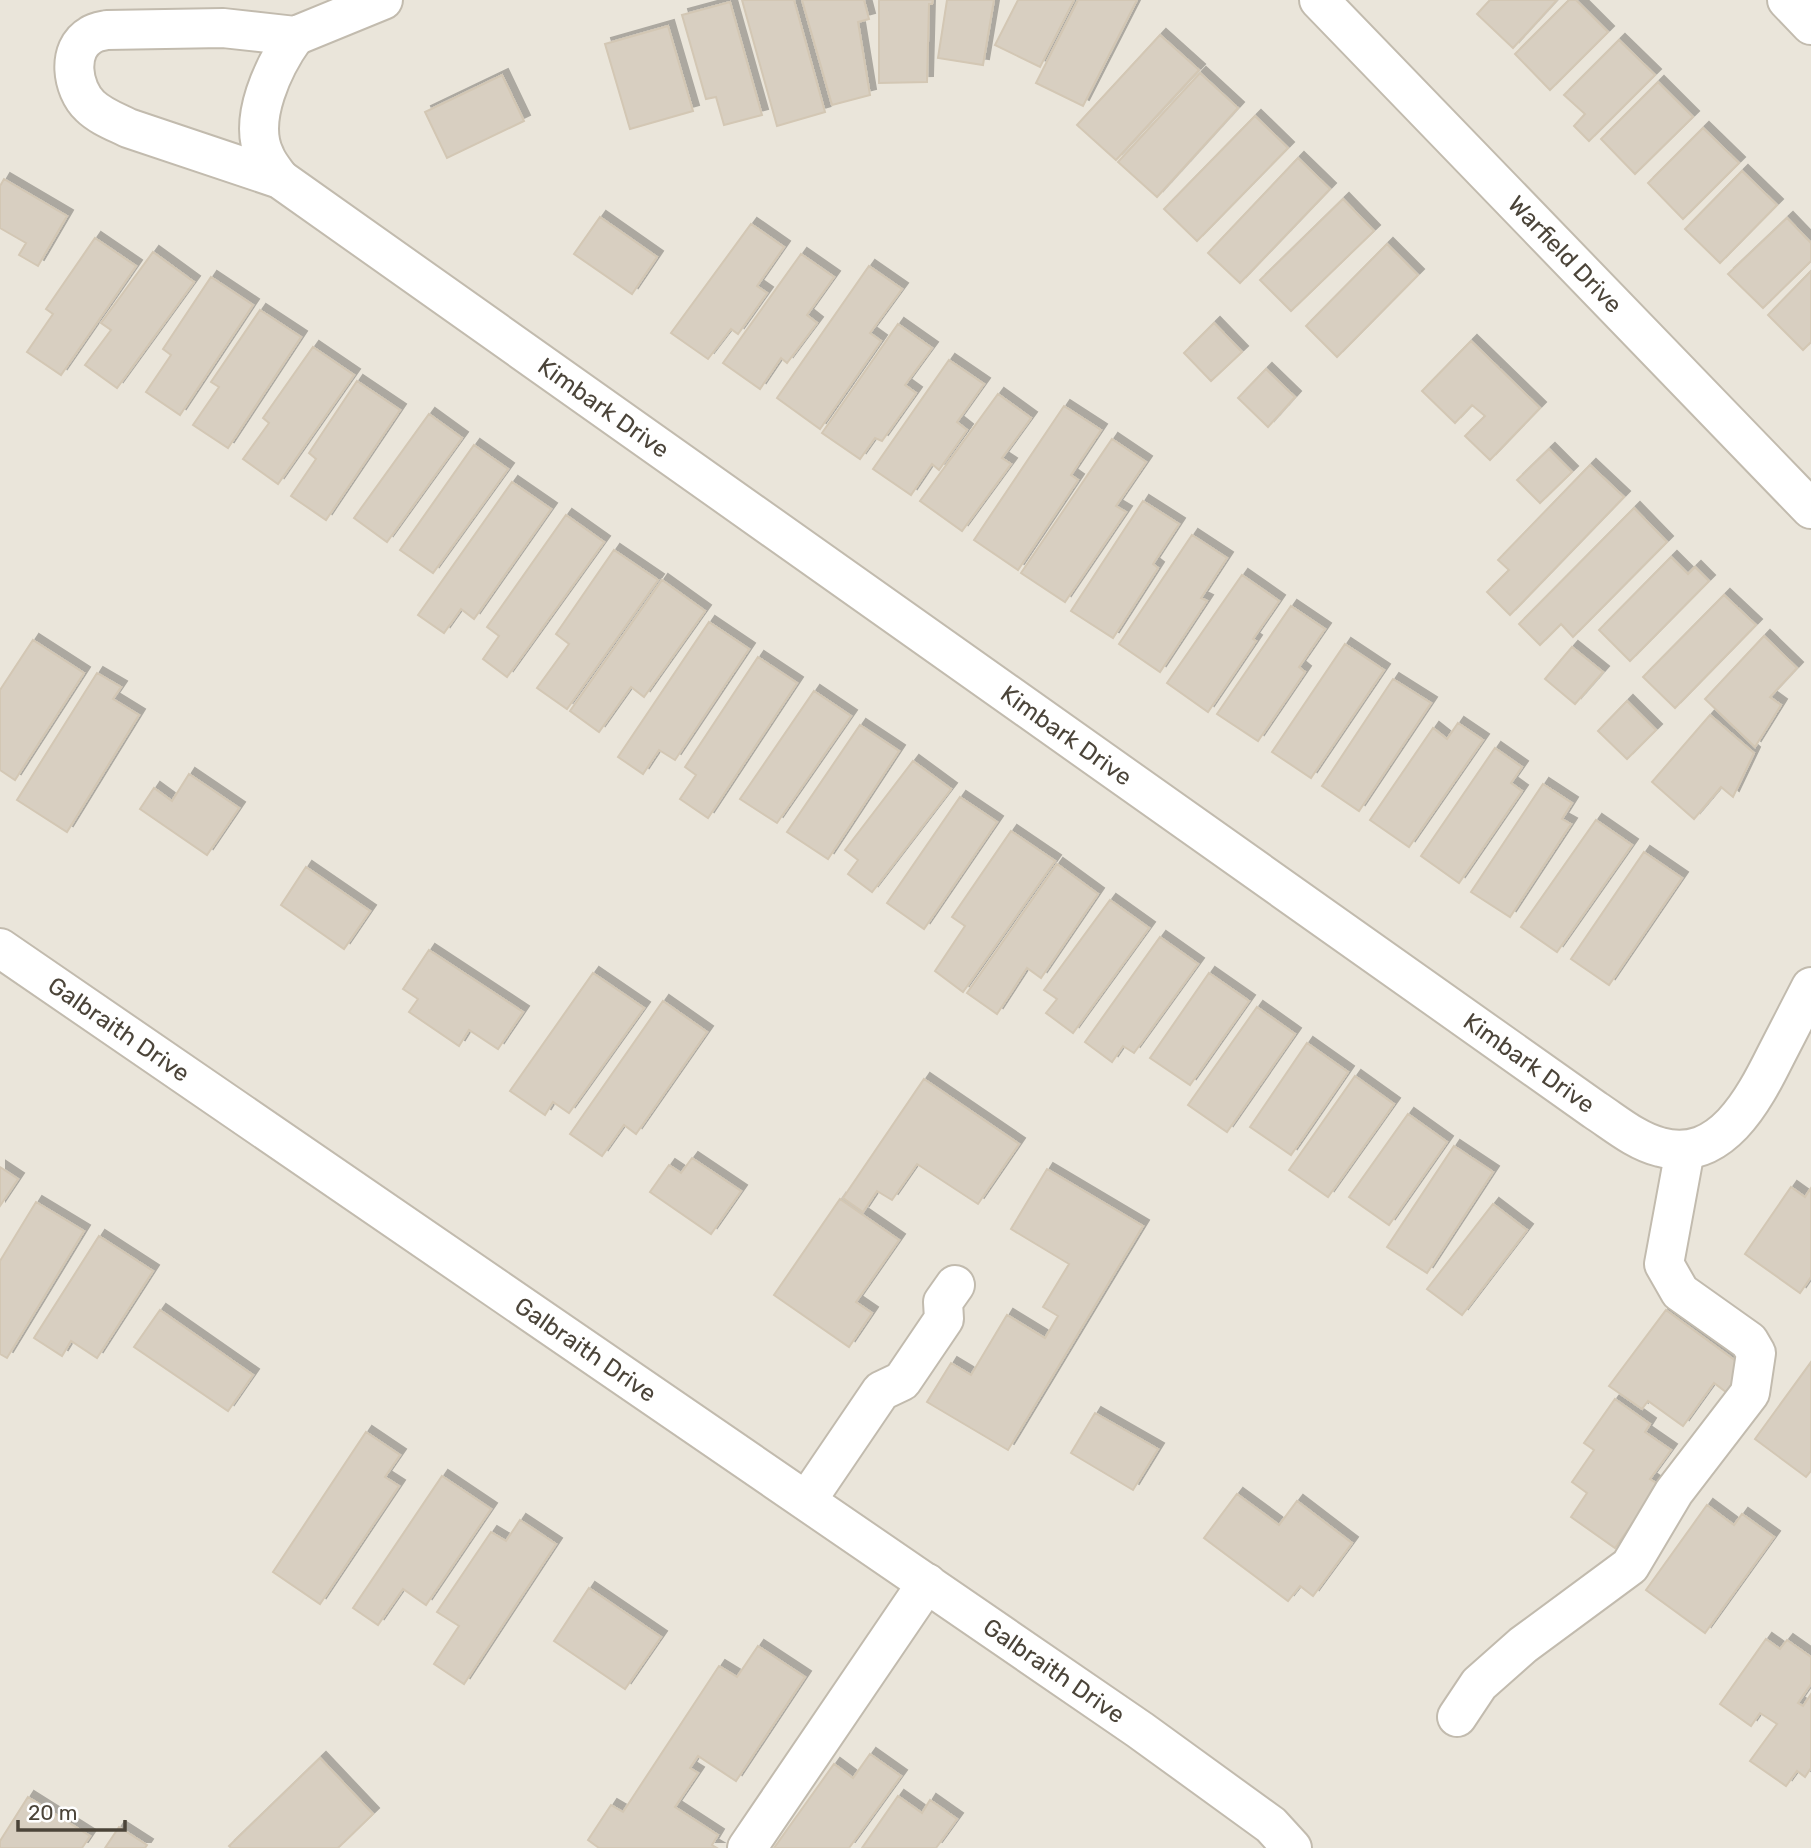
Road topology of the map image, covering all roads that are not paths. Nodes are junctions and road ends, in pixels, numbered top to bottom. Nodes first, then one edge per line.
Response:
1 (383, 0) edge
2 (1319, 0) edge
3 (1787, 0) edge
4 (1811, 25) edge
5 (295, 36) junction
6 (280, 179) junction
7 (1811, 509) edge
8 (0, 948) edge
9 (1811, 987) edge
10 (1685, 1150) junction
11 (949, 1293) dead end
12 (807, 1500) junction
13 (927, 1583) junction
14 (1457, 1717) dead end
15 (747, 1848) edge
16 (1292, 1848) edge

1 - 5 street, Kimbark Drive
2 - 7 street, Warfield Drive
3 - 4 street
5 - 6 street, Kimbark Drive
5 - 6 street, Kimbark Drive
6 - 10 street, Kimbark Drive
8 - 12 street, Galbraith Drive
9 - 10 street
10 - 14 street
11 - 12 street
12 - 13 street, Galbraith Drive
13 - 15 street
13 - 16 street, Galbraith Drive

